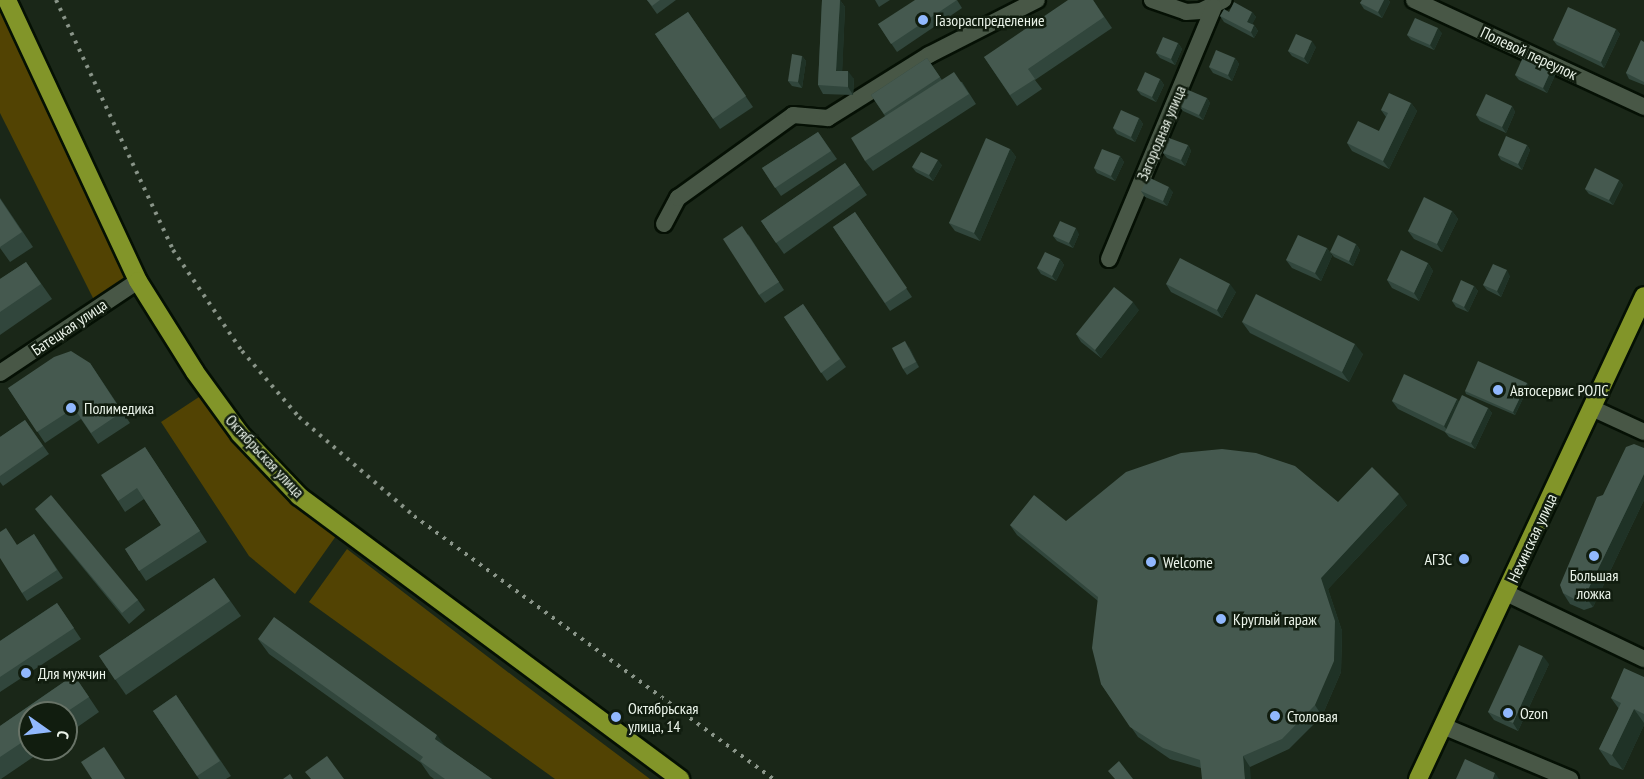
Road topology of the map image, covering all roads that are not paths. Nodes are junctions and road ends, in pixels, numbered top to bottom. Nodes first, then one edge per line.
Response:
1 (7, 0) edge
2 (1037, 0) edge
3 (1152, 0) edge
4 (1414, 0) edge
5 (1219, 3) edge
6 (1644, 107) edge
7 (664, 224) dead end
8 (1108, 259) dead end
9 (138, 281) junction
10 (1644, 296) edge
11 (0, 373) edge
12 (1592, 408) junction
13 (1644, 432) edge
14 (1506, 593) junction
15 (1644, 659) edge
16 (1443, 726) junction
17 (680, 779) edge
18 (1418, 779) edge
19 (1570, 779) edge

1 - 9 main road, Октябрьская улица
2 - 7 street
3 - 5 street
4 - 6 street, Полевой переулок
5 - 8 street, Загородная улица
9 - 11 street, Батецкая улица
9 - 17 main road, Октябрьская улица
10 - 12 main road, Нехинская улица
12 - 13 street
12 - 14 main road, Нехинская улица
14 - 15 street
14 - 16 main road, Нехинская улица
16 - 18 main road, Нехинская улица
16 - 19 street

